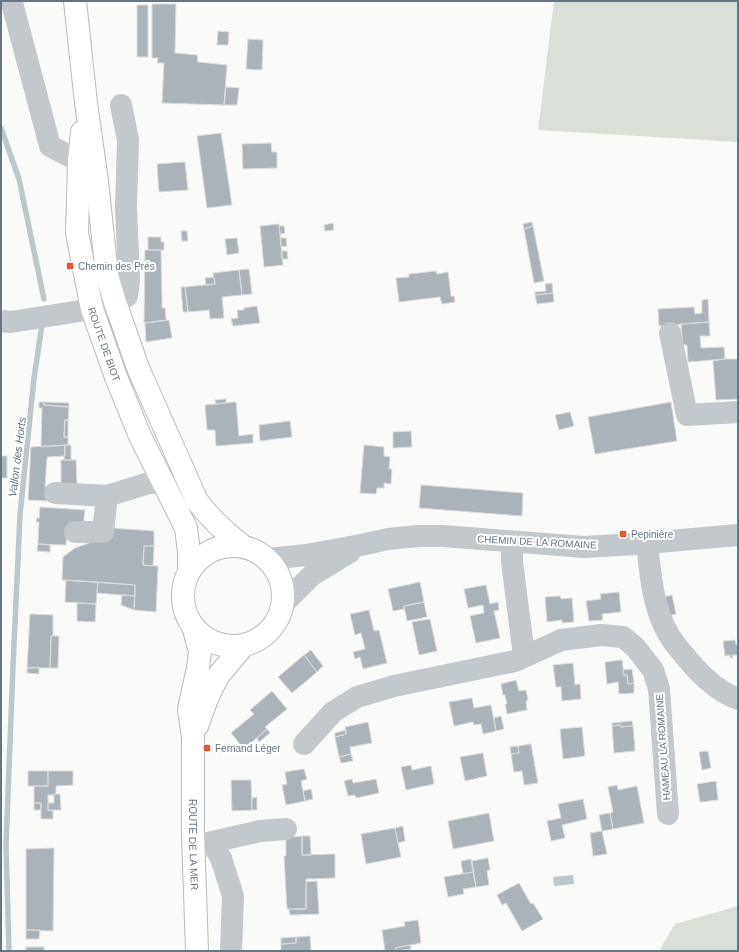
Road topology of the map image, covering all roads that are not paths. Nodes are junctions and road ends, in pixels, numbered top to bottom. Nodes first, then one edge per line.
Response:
1 (75, 1) edge
2 (12, 3) dead end
3 (86, 103) junction
4 (121, 105) dead end
5 (79, 161) junction
6 (104, 248) junction
7 (115, 302) junction
8 (92, 309) junction
9 (1, 321) edge
10 (670, 334) dead end
11 (738, 412) edge
12 (165, 485) junction
13 (55, 493) dead end
14 (108, 496) junction
15 (197, 501) junction
16 (75, 532) dead end
17 (738, 535) edge
18 (519, 543) junction
19 (647, 543) junction
20 (361, 546) junction
21 (244, 547) junction
22 (268, 559) junction
23 (190, 571) junction
24 (283, 604) junction
25 (193, 626) junction
26 (243, 646) junction
27 (531, 653) junction
28 (738, 699) edge
29 (193, 738) junction
30 (304, 744) dead end
31 (668, 814) dead end
32 (286, 829) dead end
33 (202, 845) junction
34 (197, 951) edge
35 (231, 951) edge

1 - 3 main road, ROUTE DE BIOT
2 - 5 street
3 - 5 main road, ROUTE DE BIOT
3 - 6 main road, ROUTE DE BIOT
4 - 7 street
5 - 6 street
5 - 8 main road, ROUTE DE BIOT
6 - 7 main road, ROUTE DE BIOT
7 - 8 street
7 - 15 main road, ROUTE DE BIOT
8 - 9 street
8 - 12 main road, ROUTE DE BIOT
10 - 11 street
12 - 14 street
12 - 15 street
12 - 23 main road, ROUTE DE BIOT
13 - 14 street
14 - 16 street
15 - 21 main road, ROUTE DE BIOT
17 - 19 street, CHEMIN DE LA ROMAINE
18 - 19 street, CHEMIN DE LA ROMAINE
18 - 20 street, CHEMIN DE LA ROMAINE
18 - 27 street
19 - 28 street
20 - 22 street, CHEMIN DE LA ROMAINE
20 - 24 street, CHEMIN DE LA ROMAINE
21 - 22 main road
21 - 23 main road
22 - 24 main road
23 - 25 main road
24 - 26 main road
25 - 26 main road
25 - 29 main road
26 - 29 main road
27 - 30 street, HAMEAU LA ROMAINE
27 - 31 street, HAMEAU LA ROMAINE
29 - 33 main road, ROUTE DE LA MER
32 - 33 street
33 - 34 main road, ROUTE DE LA MER
33 - 35 street

